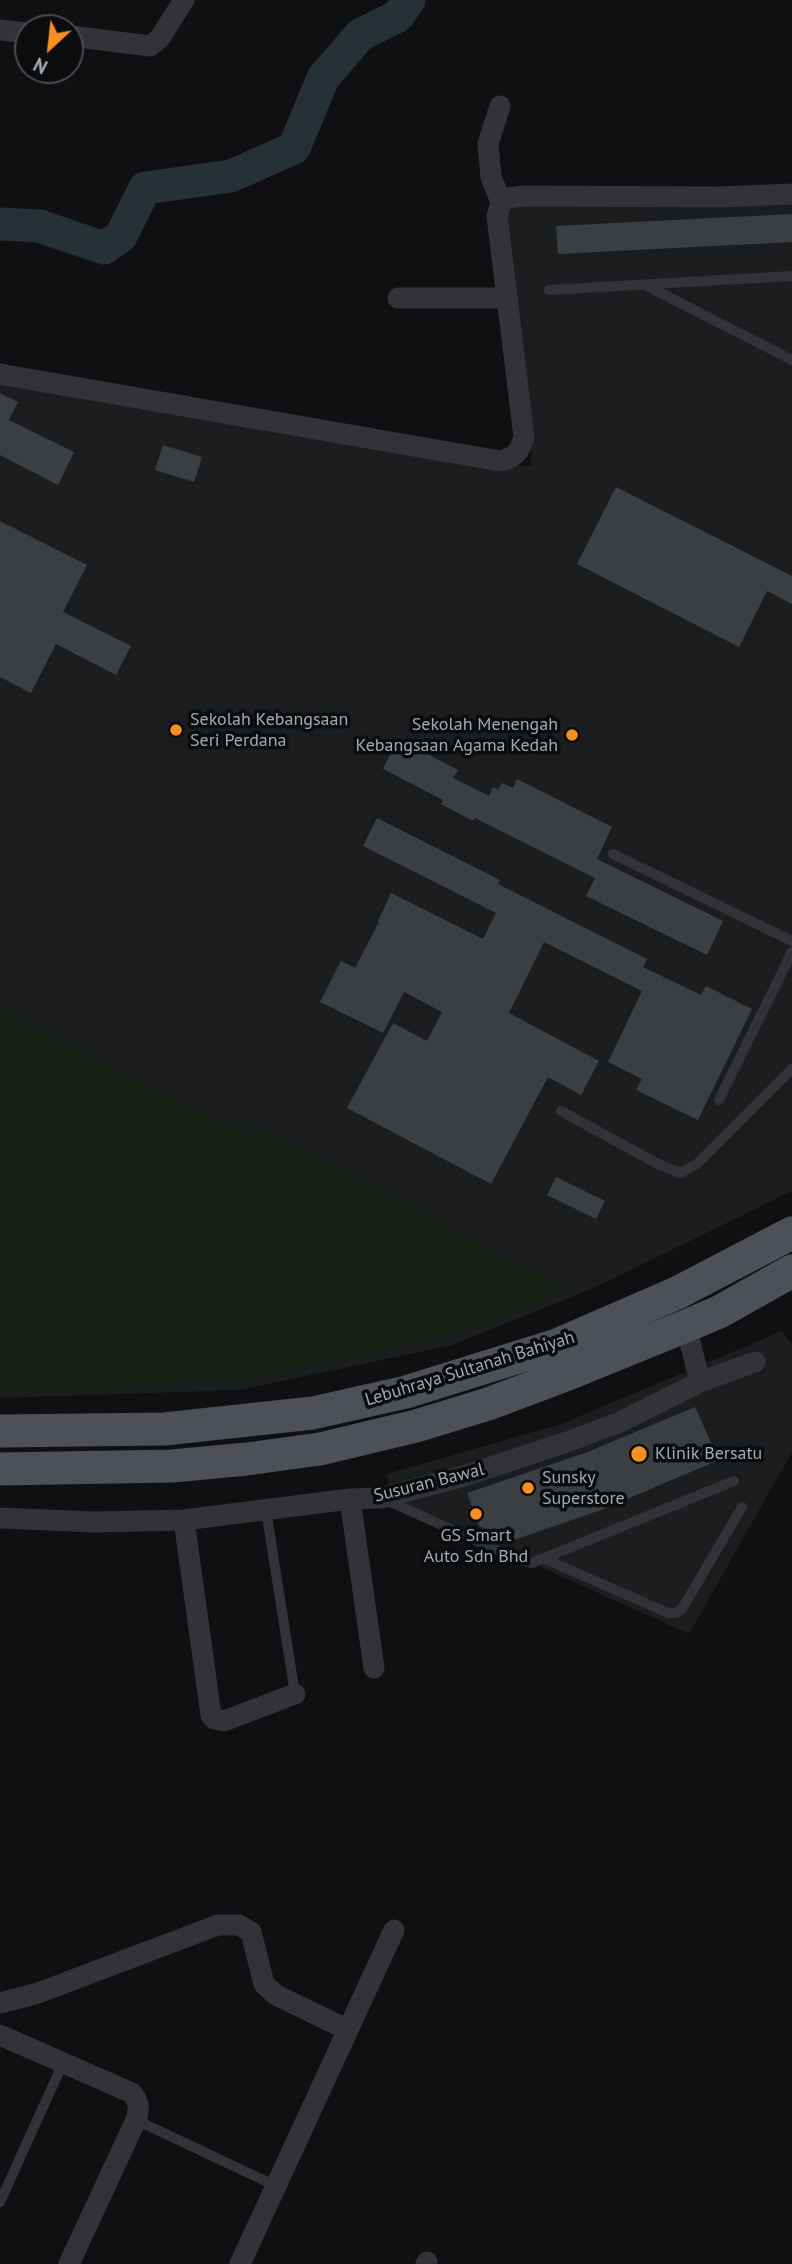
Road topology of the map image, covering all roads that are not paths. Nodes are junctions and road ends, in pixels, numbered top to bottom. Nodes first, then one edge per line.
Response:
1 (184, 0) edge
2 (84, 38) edge
3 (500, 106) dead end
4 (792, 194) edge
5 (501, 202) junction
6 (792, 276) edge
7 (645, 284) junction
8 (549, 290) dead end
9 (398, 298) dead end
10 (507, 298) junction
11 (792, 360) edge
12 (0, 374) edge
13 (613, 854) dead end
14 (792, 941) edge
15 (792, 952) edge
16 (792, 1069) edge
17 (719, 1100) dead end
18 (561, 1111) dead end
19 (792, 1233) edge
20 (792, 1271) edge
21 (686, 1326) junction
22 (755, 1362) dead end
23 (700, 1382) junction
24 (0, 1431) edge
25 (0, 1469) edge
26 (734, 1481) dead end
27 (381, 1498) junction
28 (350, 1499) junction
29 (742, 1507) dead end
30 (266, 1510) junction
31 (0, 1518) edge
32 (184, 1520) junction
33 (545, 1559) junction
34 (374, 1668) dead end
35 (295, 1695) joint
36 (394, 1930) dead end
37 (0, 2003) edge
38 (348, 2031) junction
39 (0, 2035) edge
40 (63, 2063) junction
41 (136, 2120) junction
42 (276, 2186) junction
43 (0, 2202) edge
44 (69, 2264) edge
45 (240, 2264) edge

1 - 2 street
3 - 5 street
4 - 5 street
5 - 10 street
6 - 7 lane
7 - 8 lane
7 - 11 lane
9 - 10 street
10 - 12 street
13 - 14 lane
15 - 17 lane
16 - 18 lane
19 - 24 main road, Lebuhraya Sultanah Bahiyah
20 - 21 main road, Lebuhraya Sultanah Bahiyah
21 - 23 street
21 - 25 main road, Lebuhraya Sultanah Bahiyah
22 - 23 street, Susuran Bawal
23 - 27 street, Susuran Bawal
26 - 33 lane
27 - 28 street, Susuran Bawal
27 - 33 lane
28 - 30 street, Susuran Bawal
28 - 34 street
29 - 33 lane
30 - 32 street, Susuran Bawal
30 - 35 lane
31 - 32 street, Susuran Bawal
32 - 35 street
36 - 38 street
37 - 38 street
38 - 42 street
39 - 40 street
40 - 41 street
40 - 43 lane
41 - 42 lane
41 - 44 street
42 - 45 street

